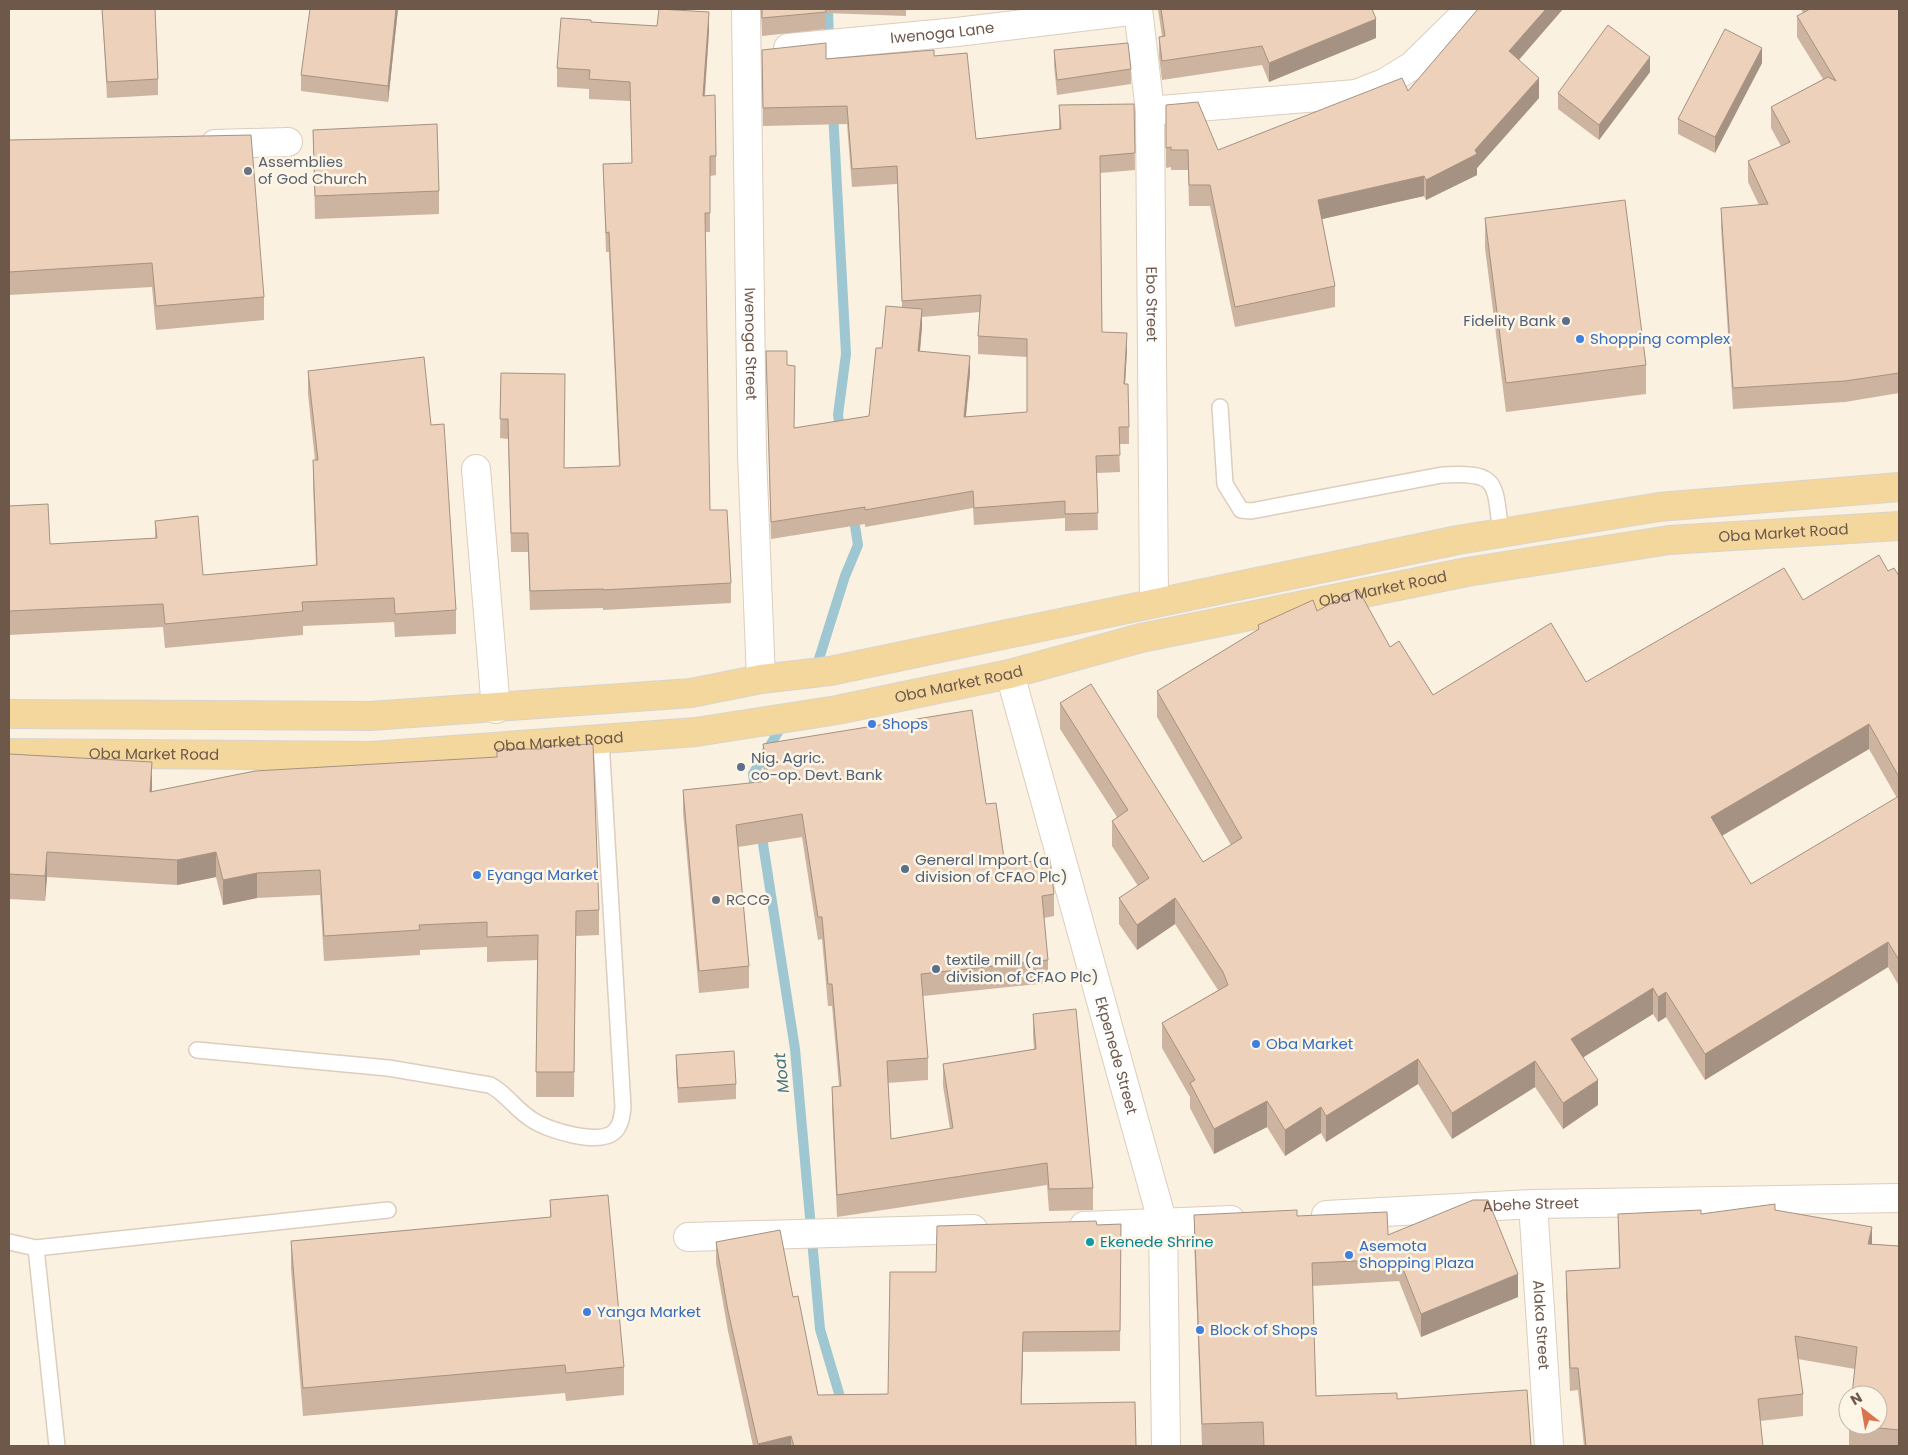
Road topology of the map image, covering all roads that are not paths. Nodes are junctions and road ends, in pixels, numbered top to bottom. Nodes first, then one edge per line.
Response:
1 (746, 9) edge
2 (1138, 9) edge
3 (1470, 9) edge
4 (747, 53) junction
5 (1150, 111) junction
6 (288, 142) dead end
7 (188, 144) edge
8 (1220, 407) dead end
9 (476, 469) dead end
10 (1899, 487) edge
11 (1899, 526) edge
12 (1501, 533) junction
13 (1154, 602) junction
14 (1010, 674) junction
15 (761, 679) junction
16 (496, 709) junction
17 (9, 714) edge
18 (601, 741) junction
19 (9, 753) edge
20 (197, 1050) dead end
21 (1899, 1198) edge
22 (1533, 1204) junction
23 (388, 1210) dead end
24 (1300, 1216) edge
25 (1261, 1218) edge
26 (1163, 1224) junction
27 (1054, 1227) edge
28 (995, 1228) edge
29 (688, 1237) dead end
30 (9, 1242) edge
31 (36, 1248) junction
32 (57, 1446) edge
33 (1166, 1446) edge
34 (1549, 1446) edge

1 - 4 street, Iwenoga Street
2 - 4 street, Iwenoga Lane
2 - 5 street, Ebo Street
3 - 5 street
4 - 15 street, Iwenoga Street
5 - 13 street, Ebo Street
6 - 7 street
8 - 12 lane
9 - 16 street
10 - 12 main road
11 - 14 main road, Oba Market Road
12 - 13 main road
13 - 15 main road
14 - 18 main road, Oba Market Road
14 - 26 street, Ekpenede Street
15 - 16 main road
16 - 17 main road
18 - 19 main road, Oba Market Road
18 - 20 lane
21 - 22 street, Abehe Street
22 - 24 street, Abehe Street
22 - 34 street, Alaka Street
23 - 31 lane
25 - 26 street
26 - 27 street
26 - 33 street, Ekpenede Street
28 - 29 street
30 - 31 lane
31 - 32 lane

